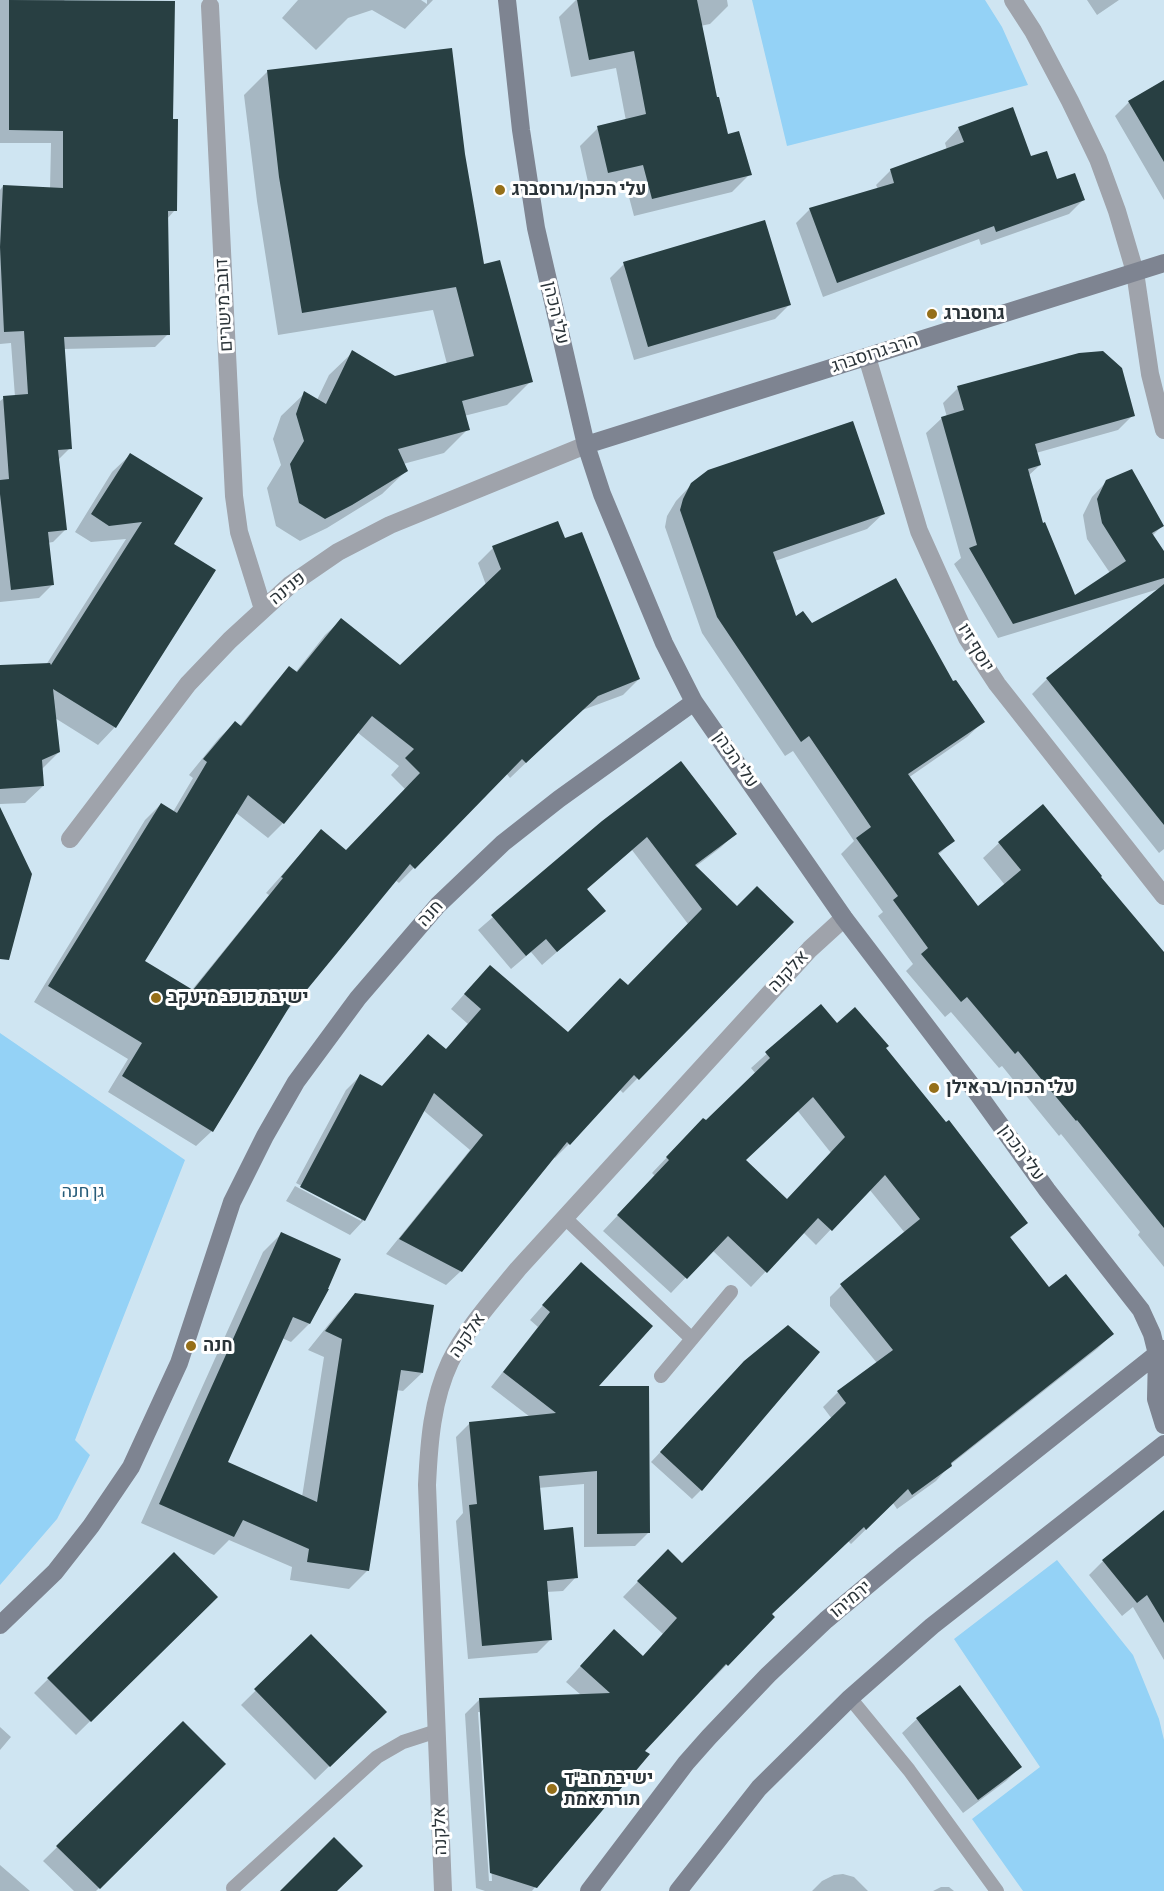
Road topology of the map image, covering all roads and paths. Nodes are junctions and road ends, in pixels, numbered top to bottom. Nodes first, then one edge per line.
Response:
1 (507, 0) edge
2 (1013, 0) edge
3 (212, 2) edge
4 (1164, 263) edge
5 (1135, 272) junction
6 (867, 357) junction
7 (1164, 430) edge
8 (586, 445) junction
9 (263, 609) junction
10 (694, 702) junction
11 (70, 839) dead end
12 (1163, 892) edge
13 (844, 918) junction
14 (565, 1218) junction
15 (731, 1292) dead end
16 (692, 1339) junction
17 (1161, 1352) edge
18 (661, 1376) dead end
19 (1164, 1425) edge
20 (1164, 1444) edge
21 (0, 1625) edge
22 (850, 1698) junction
23 (437, 1731) junction
24 (233, 1888) dead end
25 (444, 1891) edge
26 (589, 1891) edge
27 (678, 1891) edge
28 (997, 1891) edge

1 - 8 street, עלי הכהן
2 - 5 street
3 - 9 street, דובב מישרים
4 - 5 street, הרב גרוסברג
5 - 6 street, הרב גרוסברג
5 - 7 street
6 - 8 street, הרב גרוסברג
6 - 12 street, יוסף זיו
8 - 9 street, פנינה
8 - 10 street, עלי הכהן
9 - 11 street, פנינה
10 - 13 street, עלי הכהן
10 - 21 street, חנה
13 - 14 street, אלקנה
13 - 17 street, עלי הכהן
14 - 16 lane
14 - 23 street, אלקנה
15 - 16 lane
16 - 18 lane
17 - 19 street, עלי הכהן
17 - 26 street, ירמיהו
20 - 22 street
22 - 27 street
22 - 28 lane
23 - 24 lane
23 - 25 street, אלקנה

